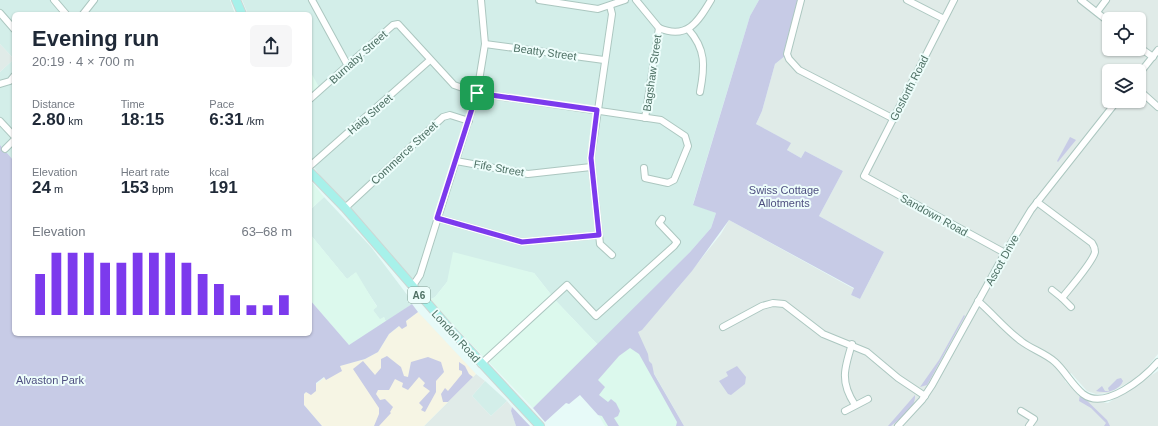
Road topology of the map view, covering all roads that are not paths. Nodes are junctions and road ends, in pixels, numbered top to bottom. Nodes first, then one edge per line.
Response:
1 (54, 0) edge
2 (94, 0) edge
3 (236, 0) edge
4 (312, 0) edge
5 (482, 0) edge
6 (539, 0) edge
7 (625, 0) edge
8 (636, 0) edge
9 (711, 0) edge
10 (801, 0) edge
11 (907, 0) edge
12 (954, 0) edge
13 (1081, 0) edge
14 (1106, 0) edge
15 (610, 6) junction
16 (89, 8) junction
17 (64, 12) edge
18 (85, 12) edge
19 (92, 12) edge
20 (241, 12) edge
21 (1097, 12) junction
22 (0, 13) edge
23 (1102, 16) edge
24 (944, 19) junction
25 (12, 28) edge
26 (658, 28) junction
27 (688, 29) junction
28 (485, 44) junction
29 (1158, 50) edge
30 (1146, 52) edge
31 (1152, 57) junction
32 (430, 60) junction
33 (604, 60) junction
34 (1146, 65) edge
35 (348, 66) junction
36 (12, 79) edge
37 (0, 84) edge
38 (700, 92) dead end
39 (477, 93) junction
40 (1146, 96) edge
41 (312, 97) edge
42 (1158, 107) edge
43 (1111, 108) edge
44 (597, 110) junction
45 (645, 118) junction
46 (894, 119) junction
47 (0, 120) edge
48 (469, 121) junction
49 (12, 134) edge
50 (12, 142) edge
51 (5, 149) dead end
52 (456, 161) junction
53 (312, 164) edge
54 (591, 167) junction
55 (644, 168) dead end
56 (312, 174) edge
57 (864, 176) joint
58 (1037, 202) junction
59 (345, 208) junction
60 (437, 218) junction
61 (662, 219) dead end
62 (599, 235) junction
63 (1005, 253) junction
64 (612, 255) dead end
65 (412, 287) junction
66 (1052, 290) dead end
67 (1062, 298) junction
68 (978, 301) junction
69 (1071, 306) dead end
70 (723, 327) dead end
71 (852, 344) junction
72 (1158, 362) edge
73 (481, 364) junction
74 (925, 396) junction
75 (868, 399) dead end
76 (855, 406) junction
77 (845, 411) dead end
78 (1021, 411) dead end
79 (906, 423) edge
80 (540, 426) edge
81 (898, 426) edge
82 (1029, 426) edge

1 - 17 street
2 - 16 street
3 - 20 main road
4 - 35 street
5 - 28 street
6 - 15 street
7 - 15 street
8 - 26 street
9 - 27 street
10 - 46 street
11 - 24 street
12 - 24 street, Gosforth Road
13 - 21 street
14 - 21 street
15 - 33 street
16 - 18 street
16 - 19 street
21 - 23 street
22 - 25 street
24 - 46 street, Gosforth Road
26 - 27 street
26 - 45 street, Bagshaw Street
27 - 38 street
28 - 33 street, Beatty Street
28 - 39 street
29 - 31 street
30 - 31 street
31 - 34 street
32 - 35 street, Burnaby Street
32 - 39 street, Burnaby Street
32 - 53 street, Haig Street
33 - 44 street
35 - 41 street, Burnaby Street
36 - 37 street
39 - 44 street, Burnaby Street
39 - 48 street
40 - 42 street
43 - 58 street, Ascot Drive
44 - 45 street, Burnaby Street
44 - 54 street
45 - 55 street, Burnaby Street
46 - 57 street, Gosforth Road
47 - 49 street
48 - 52 street
48 - 59 street, Commerce Street
50 - 51 street
52 - 54 street, Fife Street
52 - 60 street
54 - 62 street
56 - 59 main road, London Road / A6
57 - 63 street, Sandown Road
58 - 63 street, Ascot Drive
58 - 67 street
59 - 65 main road, London Road / A6
60 - 62 street
60 - 65 street
61 - 73 street
62 - 64 street
63 - 68 street, Ascot Drive
65 - 73 main road, London Road / A6
66 - 67 street
67 - 69 street
68 - 72 street
68 - 74 street, Ascot Drive
70 - 71 street
71 - 74 street
71 - 76 street
73 - 80 main road, London Road / A6
74 - 79 street, Ascot Drive
75 - 76 street
76 - 77 street
78 - 82 street
79 - 81 street, Ascot Drive

